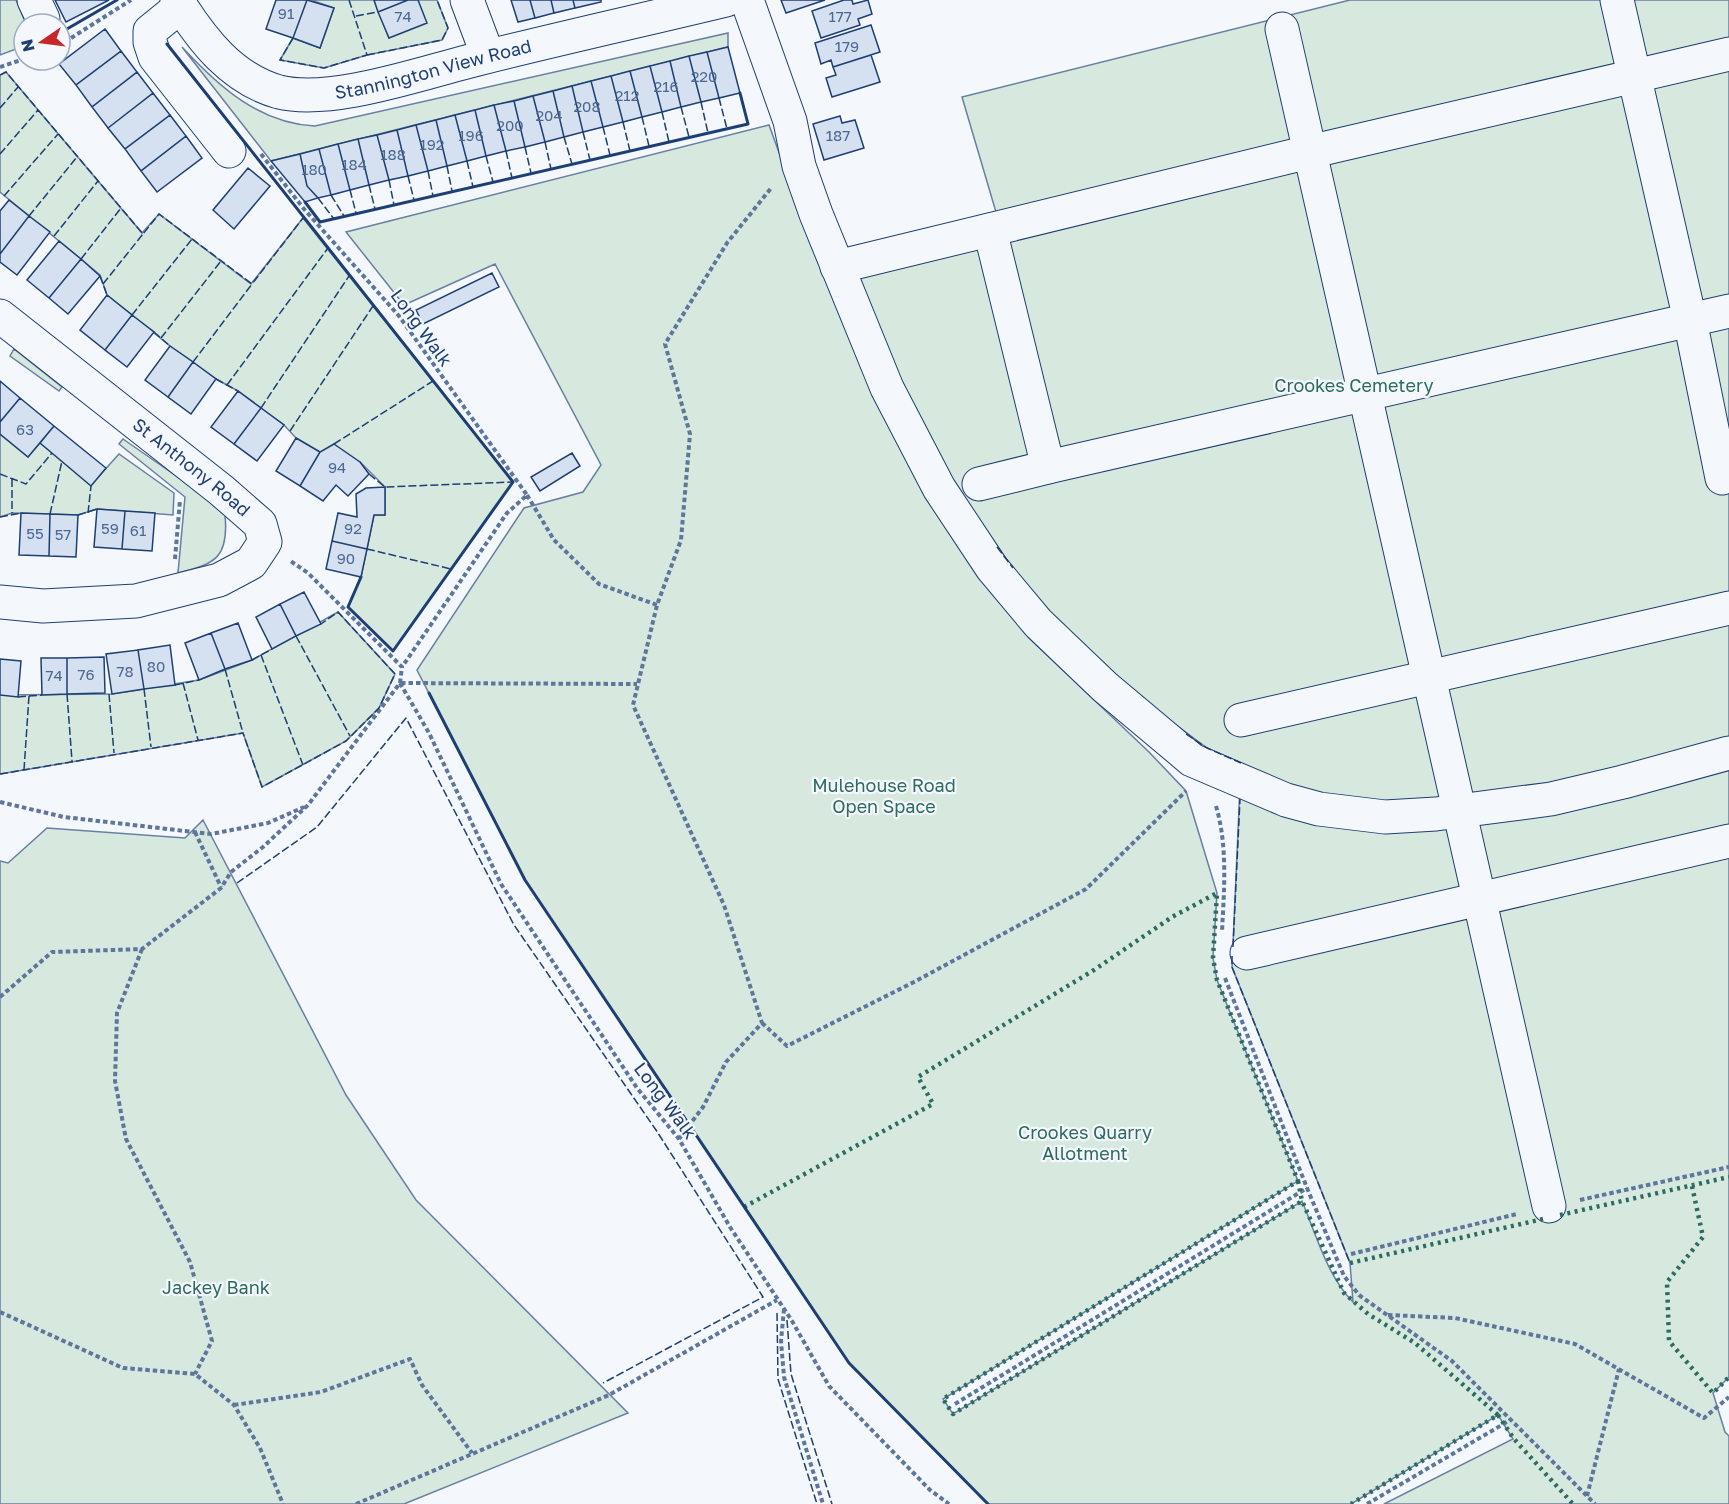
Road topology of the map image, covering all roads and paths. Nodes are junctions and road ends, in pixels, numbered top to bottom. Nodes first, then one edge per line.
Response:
1 (131, 0) edge
2 (467, 0) edge
3 (726, 0) edge
4 (747, 0) edge
5 (1617, 0) edge
6 (179, 3) edge
7 (1282, 29) dead end
8 (72, 37) edge
9 (1729, 54) edge
10 (488, 56) junction
11 (1633, 76) junction
12 (242, 149) joint
13 (1309, 152) junction
14 (799, 166) junction
15 (990, 230) junction
16 (837, 267) junction
17 (1729, 311) edge
18 (0, 316) edge
19 (1690, 320) junction
20 (1365, 395) junction
21 (1048, 467) junction
22 (1722, 478) dead end
23 (979, 484) dead end
24 (527, 495) junction
25 (180, 497) dead end
26 (265, 542) junction
27 (173, 592) junction
28 (0, 602) edge
29 (657, 605) junction
30 (1729, 608) edge
31 (402, 667) junction
32 (1428, 679) junction
33 (400, 683) junction
34 (637, 684) junction
35 (1241, 720) dead end
36 (1729, 753) edge
37 (1197, 769) junction
38 (2, 802) edge
39 (308, 805) junction
40 (1460, 810) junction
41 (195, 832) junction
42 (1729, 842) edge
43 (221, 888) junction
44 (1480, 900) junction
45 (142, 948) junction
46 (1231, 956) junction
47 (0, 997) edge
48 (762, 1023) junction
49 (679, 1139) junction
50 (1306, 1188) junction
51 (1549, 1206) dead end
52 (777, 1300) junction
53 (784, 1308) junction
54 (0, 1312) edge
55 (1388, 1315) junction
56 (1619, 1369) junction
57 (195, 1374) junction
58 (1729, 1397) edge
59 (955, 1404) dead end
60 (234, 1405) junction
61 (1512, 1419) junction
62 (472, 1453) junction
63 (1587, 1496) junction
64 (284, 1504) edge
65 (356, 1504) edge
66 (823, 1504) edge
67 (949, 1504) edge
68 (1367, 1504) edge
69 (1595, 1504) edge

1 - 8 path
2 - 10 street
3 - 10 street, Stannington View Road
4 - 14 street
5 - 11 street
6 - 10 street, Stannington View Road
6 - 12 street
7 - 13 street
9 - 11 street
11 - 13 street
11 - 19 street
12 - 24 path, Long Walk
13 - 15 street
13 - 20 street
14 - 16 street
14 - 29 path
15 - 16 street
15 - 21 street
16 - 37 street
17 - 19 street
18 - 26 street, St Anthony Road
19 - 20 street
19 - 22 street
20 - 21 street
20 - 32 street
21 - 23 street
24 - 29 path, Long Walk
24 - 31 path
25 - 27 path
26 - 27 street
26 - 31 path
27 - 28 street
29 - 34 path
30 - 32 street
31 - 33 path
32 - 35 street
32 - 40 street
33 - 34 path
33 - 39 path
33 - 49 path, Long Walk
34 - 48 path
36 - 40 street
37 - 40 street
37 - 46 path
37 - 48 path
38 - 41 path
39 - 41 path
39 - 43 path
40 - 44 street
41 - 43 path
42 - 44 street
43 - 45 path
44 - 46 street
44 - 51 street
45 - 47 path
45 - 57 path
46 - 50 path
48 - 49 path
49 - 52 path, Long Walk
50 - 55 path
50 - 59 path
52 - 53 path, Long Walk
52 - 62 path
53 - 66 path
53 - 67 path, Long Walk
54 - 57 path
55 - 56 path
55 - 61 path
56 - 58 path
56 - 63 path
57 - 60 path
60 - 62 path
60 - 64 path
61 - 63 path
61 - 68 path
62 - 65 path
63 - 69 path

